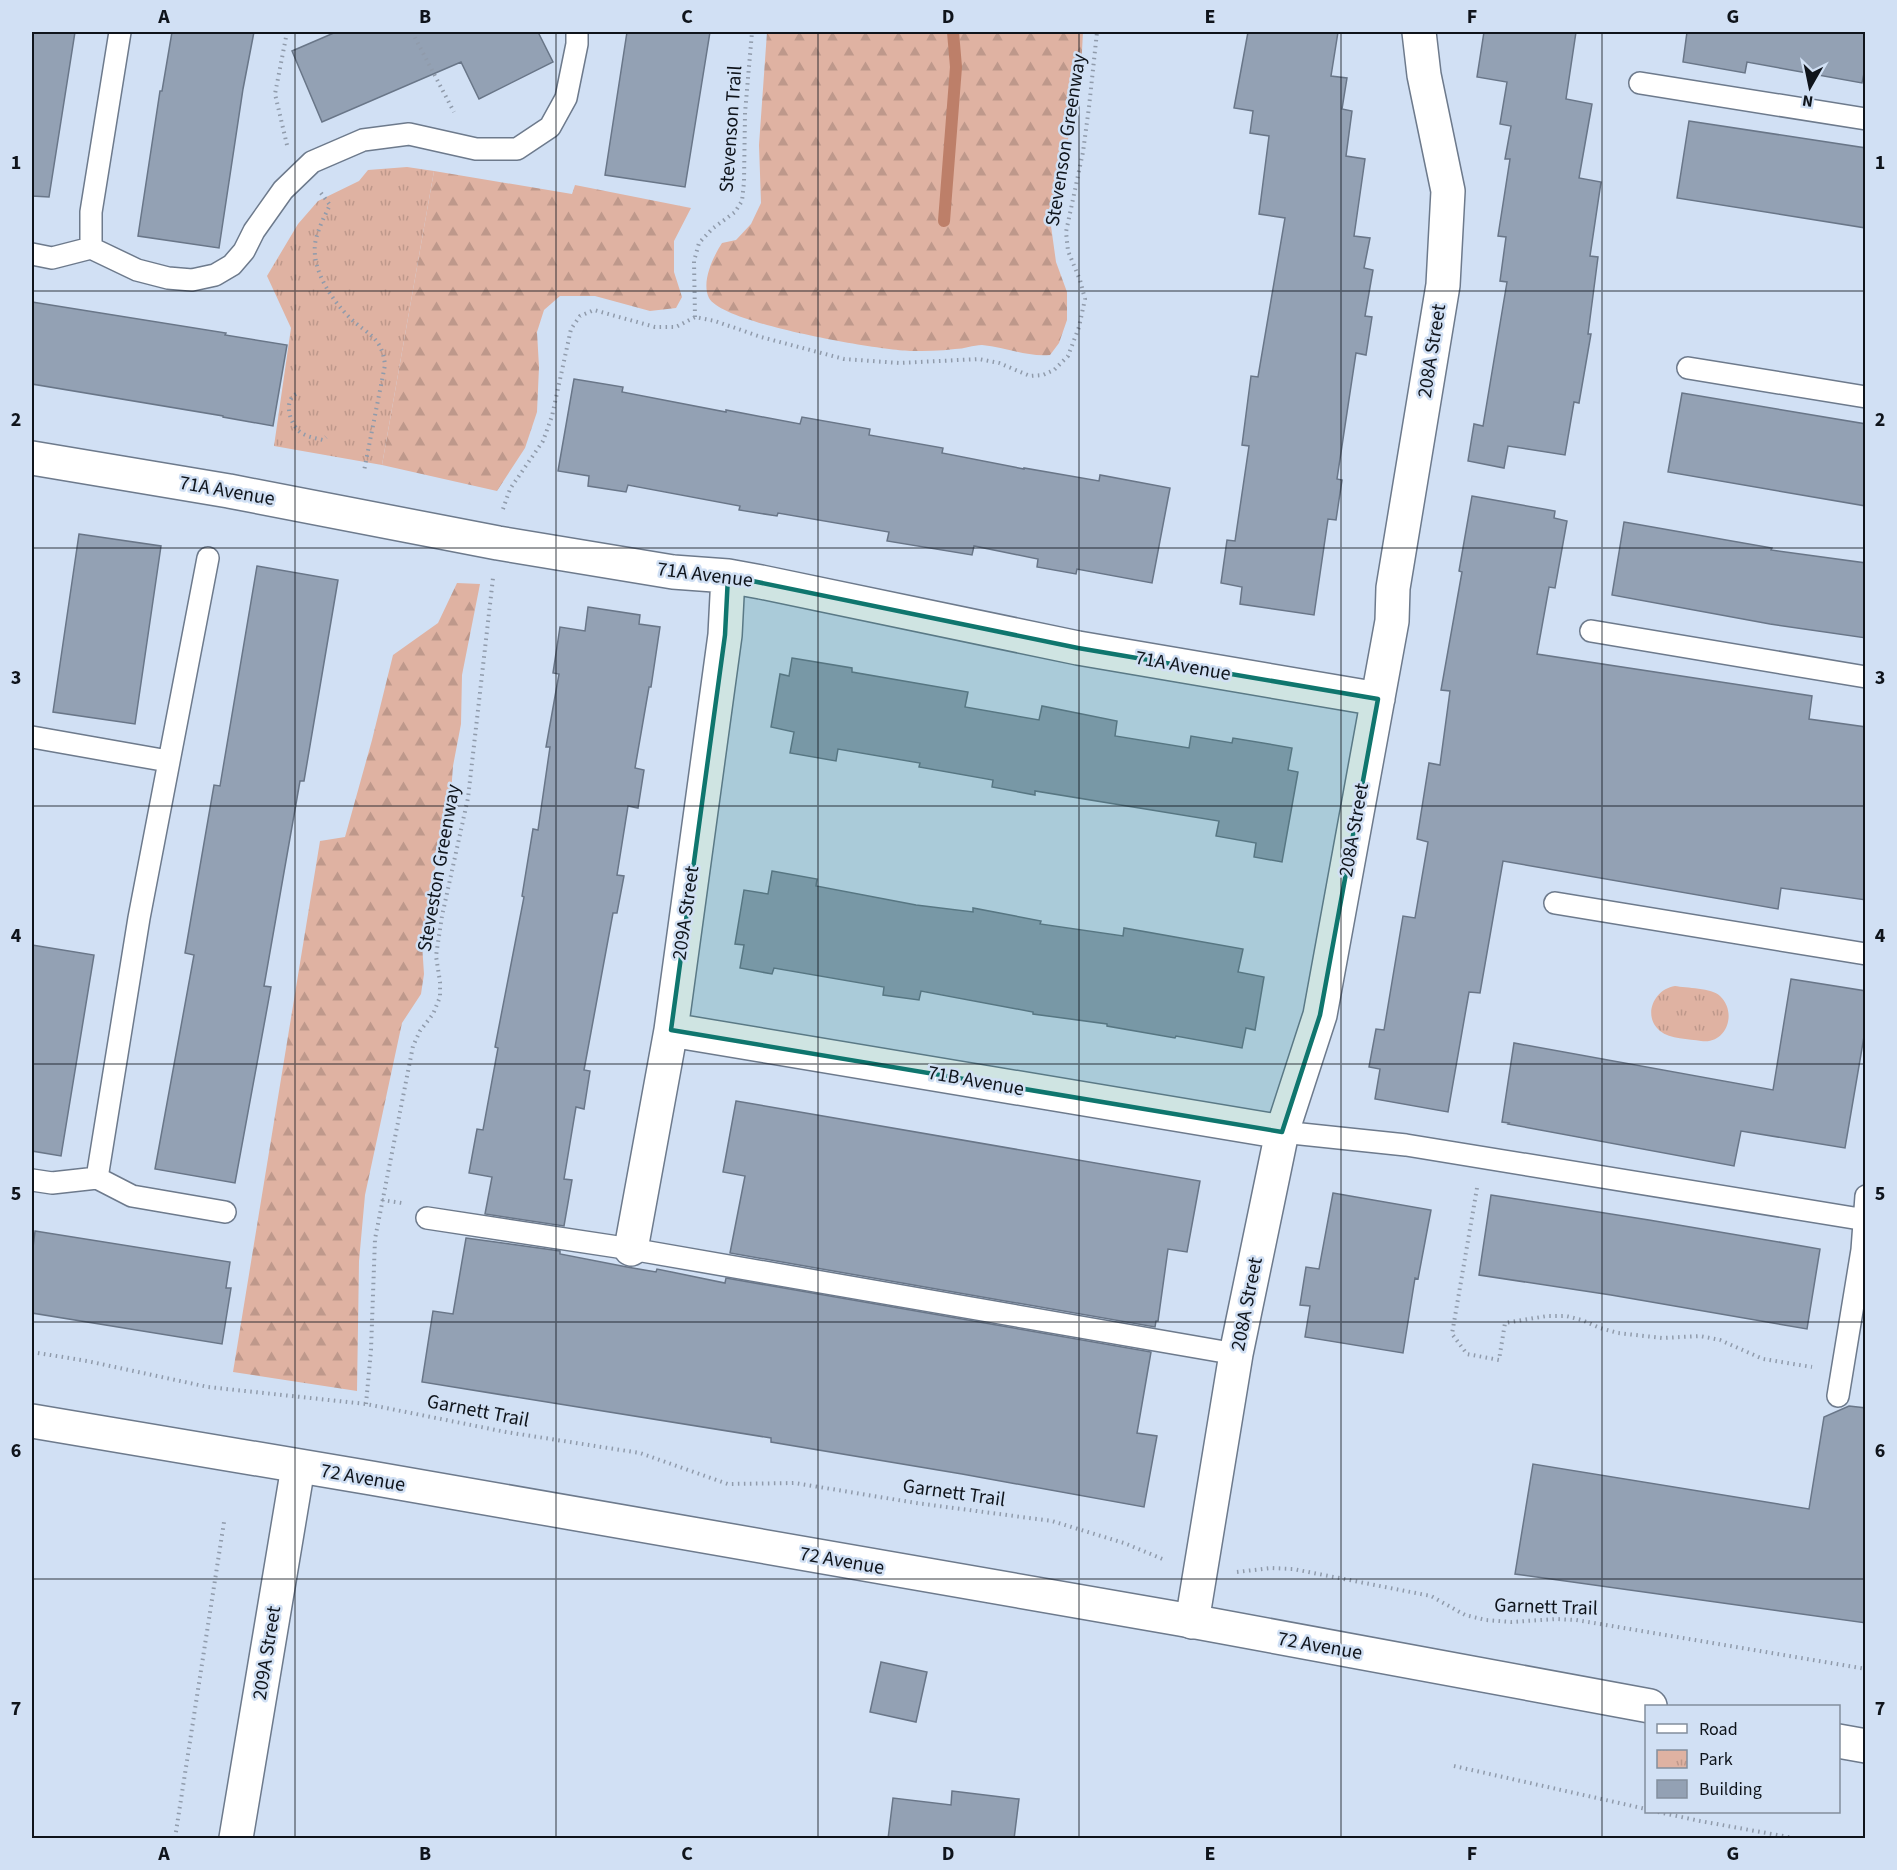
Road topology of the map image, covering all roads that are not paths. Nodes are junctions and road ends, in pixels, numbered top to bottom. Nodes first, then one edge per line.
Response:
1 (120, 32) edge
2 (577, 32) edge
3 (1419, 32) edge
4 (1640, 83) dead end
5 (1866, 119) edge
6 (91, 248) junction
7 (32, 254) edge
8 (1688, 368) dead end
9 (1866, 397) edge
10 (32, 458) edge
11 (208, 558) dead end
12 (728, 576) junction
13 (1591, 631) dead end
14 (1866, 677) edge
15 (1378, 699) junction
16 (32, 737) edge
17 (168, 760) junction
18 (1555, 903) dead end
19 (1866, 954) edge
20 (671, 1030) junction
21 (1282, 1131) junction
22 (97, 1178) junction
23 (32, 1180) edge
24 (1866, 1196) edge
25 (225, 1212) dead end
26 (427, 1218) dead end
27 (1864, 1220) edge
28 (631, 1249) junction
29 (1236, 1354) junction
30 (1838, 1396) dead end
31 (32, 1421) edge
32 (298, 1467) junction
33 (1192, 1622) junction
34 (1645, 1706) edge
35 (1840, 1741) edge
36 (1866, 1746) edge
37 (236, 1839) edge

1 - 6 lane
2 - 6 lane
3 - 15 street, 208A Street
4 - 5 lane
6 - 7 lane
8 - 9 lane
10 - 12 street, 71A Avenue
11 - 17 lane
12 - 15 street, 71A Avenue
12 - 20 street, 209A Street
13 - 14 lane
15 - 21 street, 208A Street
16 - 17 lane
17 - 22 lane
18 - 19 lane
20 - 21 street, 71B Avenue
20 - 28 street, 209A Street
21 - 27 lane
21 - 29 street, 208A Street
22 - 23 lane
22 - 25 lane
24 - 27 lane
26 - 28 lane
27 - 30 lane
28 - 29 lane
29 - 33 street, 208A Street
31 - 32 street, 72 Avenue
32 - 33 street, 72 Avenue
32 - 37 street, 209A Street
33 - 34 street, 72 Avenue
35 - 36 street

